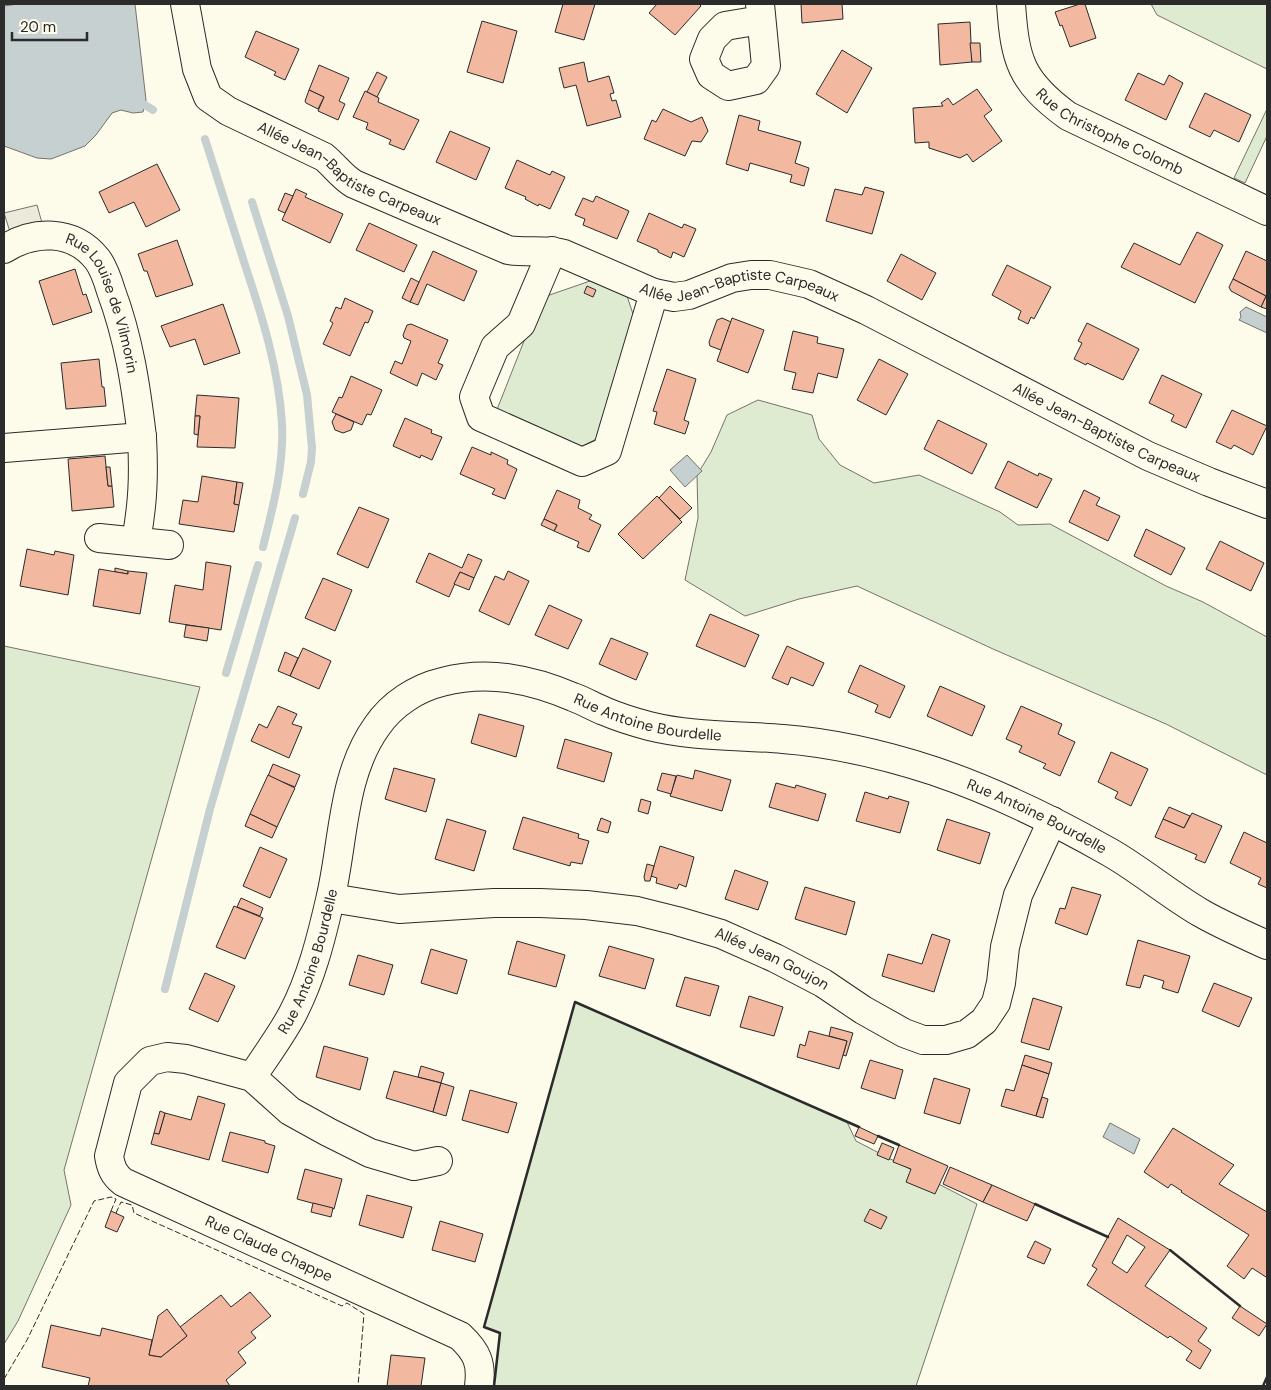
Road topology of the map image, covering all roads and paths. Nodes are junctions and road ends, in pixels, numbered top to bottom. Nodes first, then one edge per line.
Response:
1 (185, 4) edge
2 (1011, 4) edge
3 (1267, 211) edge
4 (4, 248) edge
5 (552, 251) junction
6 (654, 293) junction
7 (142, 437) junction
8 (4, 448) edge
9 (1267, 504) edge
10 (99, 538) dead end
11 (136, 541) junction
12 (169, 545) dead end
13 (1052, 821) junction
14 (331, 898) junction
15 (1267, 945) edge
16 (252, 1077) junction
17 (438, 1161) dead end
18 (479, 1386) edge

1 - 5 street, Allée Jean-Baptiste Carpeaux
2 - 3 street, Rue Christophe Colomb
4 - 7 street, Rue Louise de Vilmorin
5 - 6 street, Allée Jean-Baptiste Carpeaux
5 - 6 street
6 - 9 street, Allée Jean-Baptiste Carpeaux
7 - 8 street
7 - 11 street, Rue Louise de Vilmorin
10 - 11 street
11 - 12 street
13 - 14 street, Rue Antoine Bourdelle
13 - 14 street, Allée Jean Goujon
13 - 15 street, Rue Antoine Bourdelle
14 - 16 street, Rue Antoine Bourdelle
16 - 17 street
16 - 18 street, Rue Claude Chappe

